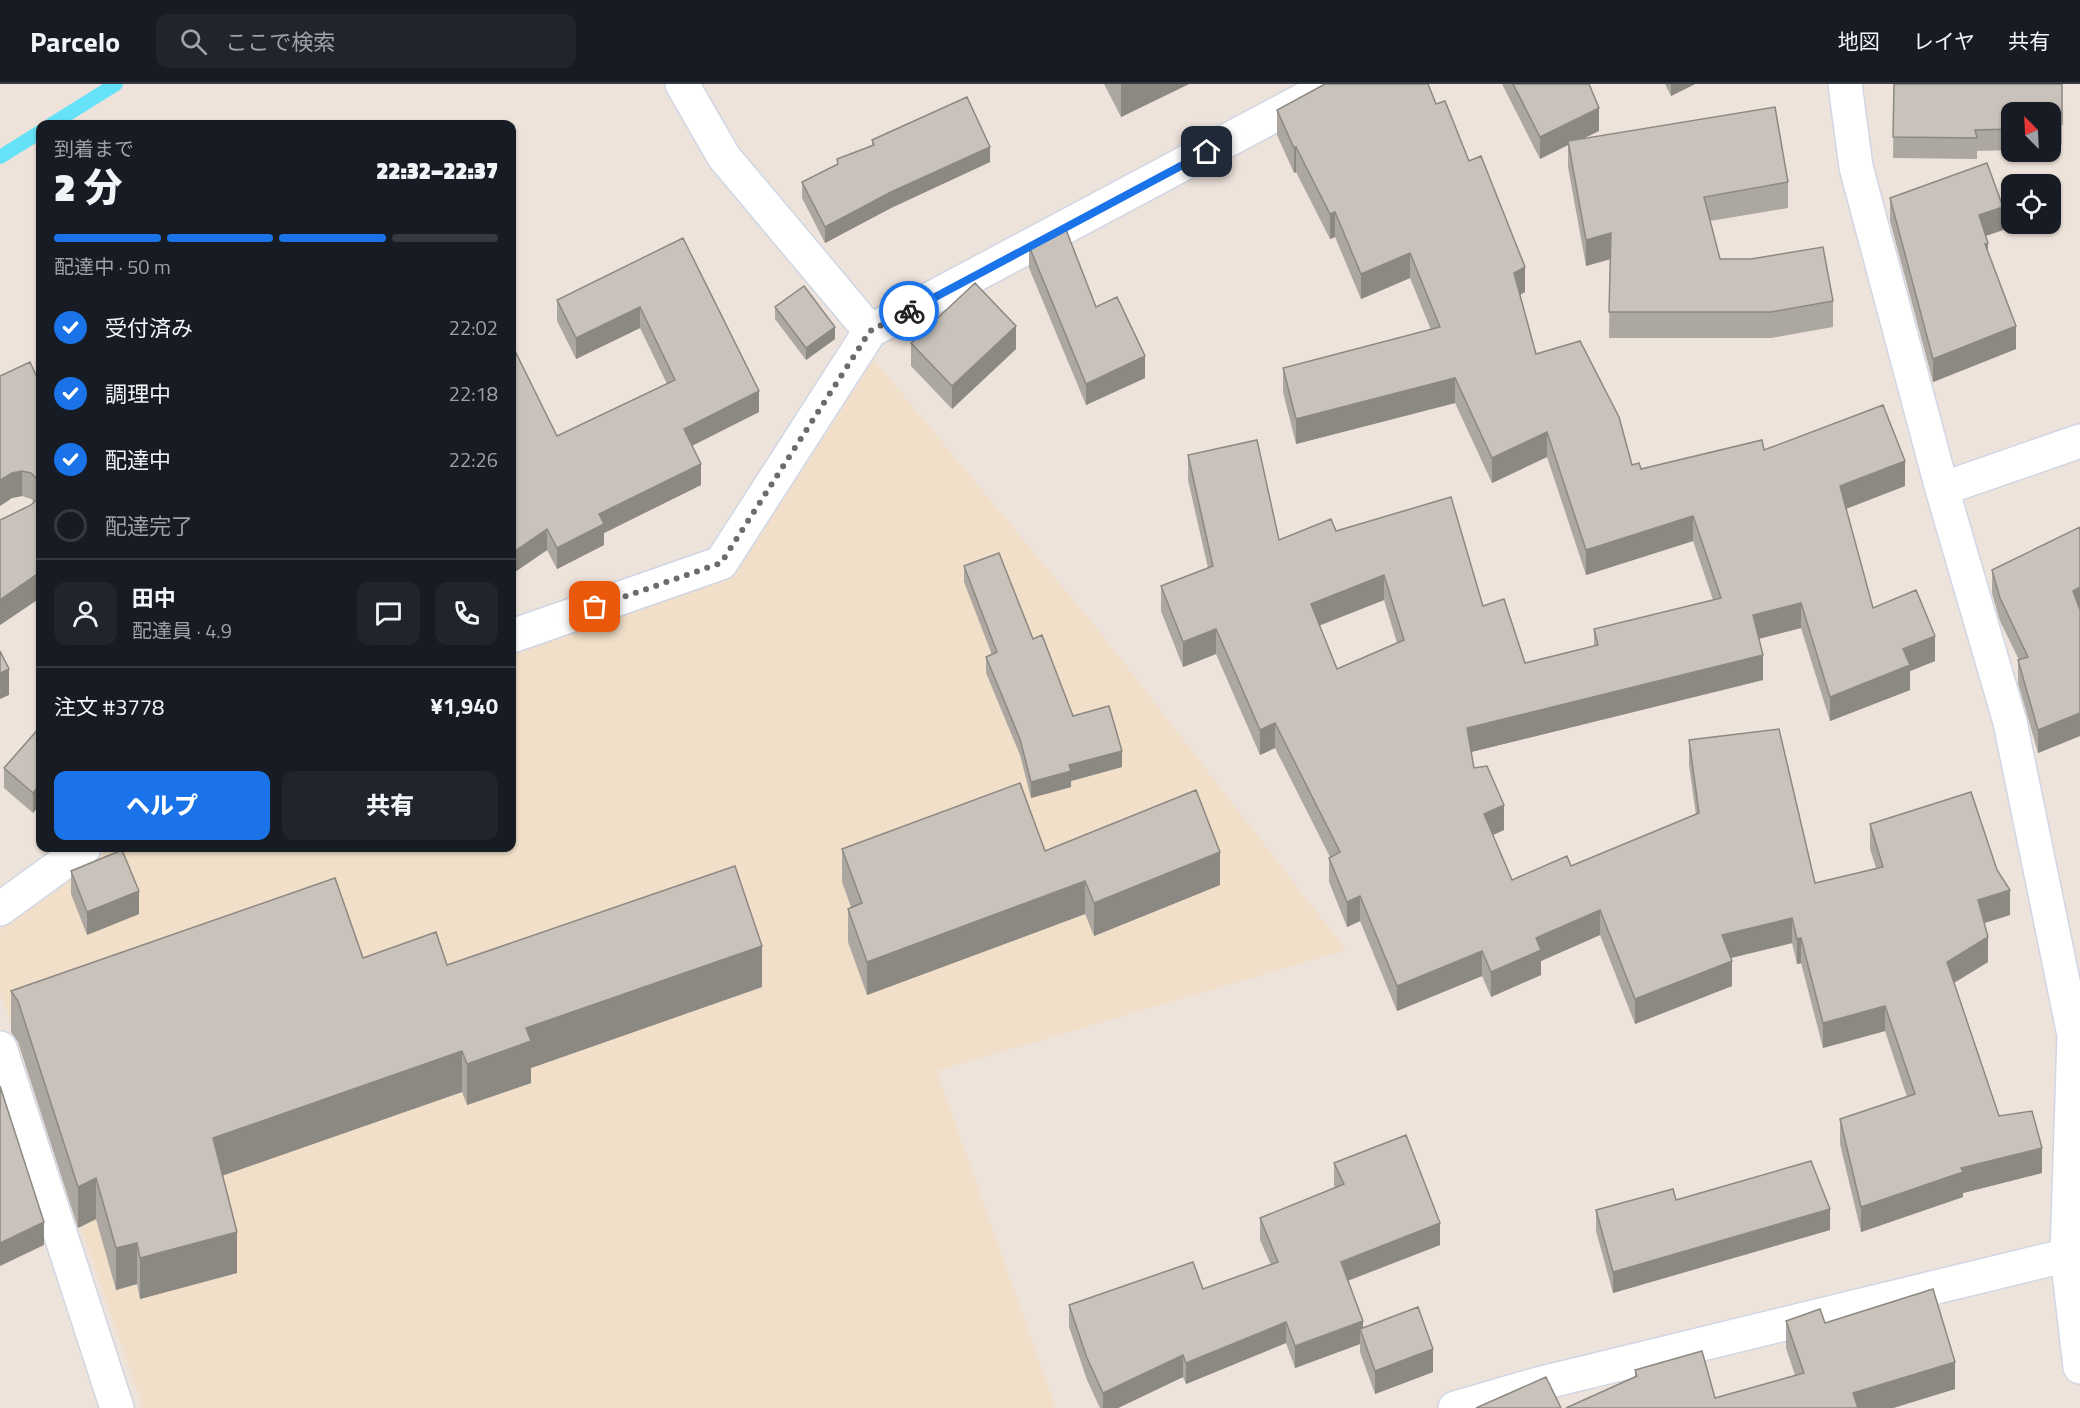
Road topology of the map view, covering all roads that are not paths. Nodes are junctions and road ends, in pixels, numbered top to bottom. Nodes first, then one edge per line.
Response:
1 (682, 84) edge
2 (1333, 84) edge
3 (1845, 84) edge
4 (870, 331) junction
5 (2080, 441) edge
6 (1942, 489) junction
7 (516, 635) edge
8 (78, 852) edge
9 (0, 909) edge
10 (0, 1048) edge
11 (2073, 1254) edge
12 (2080, 1367) edge
13 (117, 1408) edge
14 (1455, 1408) edge

1 - 4 street
2 - 4 street
3 - 6 street
4 - 7 street
5 - 6 street
6 - 11 street
8 - 9 street
10 - 13 street
11 - 12 street
11 - 14 street

